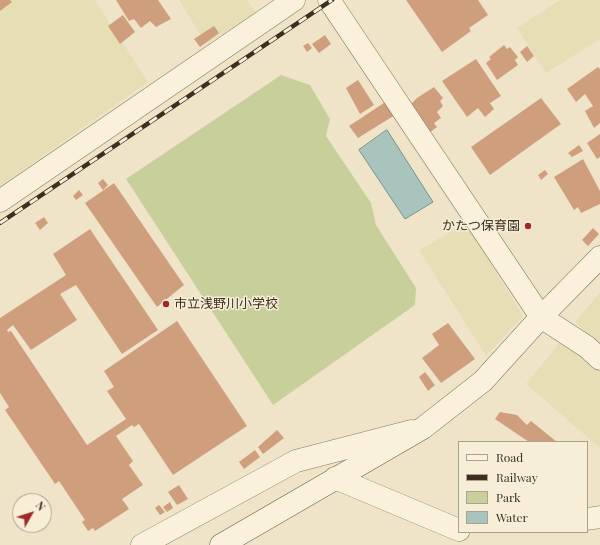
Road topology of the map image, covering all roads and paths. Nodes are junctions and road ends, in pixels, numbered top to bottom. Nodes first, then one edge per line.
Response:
1 (294, 0) edge
2 (329, 0) edge
3 (0, 201) edge
4 (600, 257) edge
5 (540, 317) junction
6 (600, 359) edge
7 (423, 428) junction
8 (335, 478) junction
9 (600, 517) edge
10 (588, 519) edge
11 (458, 530) edge
12 (142, 545) edge
13 (220, 545) edge

1 - 3 street
2 - 5 street
4 - 5 street
5 - 6 street
5 - 7 street
7 - 8 street
7 - 12 street
8 - 11 street
8 - 13 street
9 - 10 street

